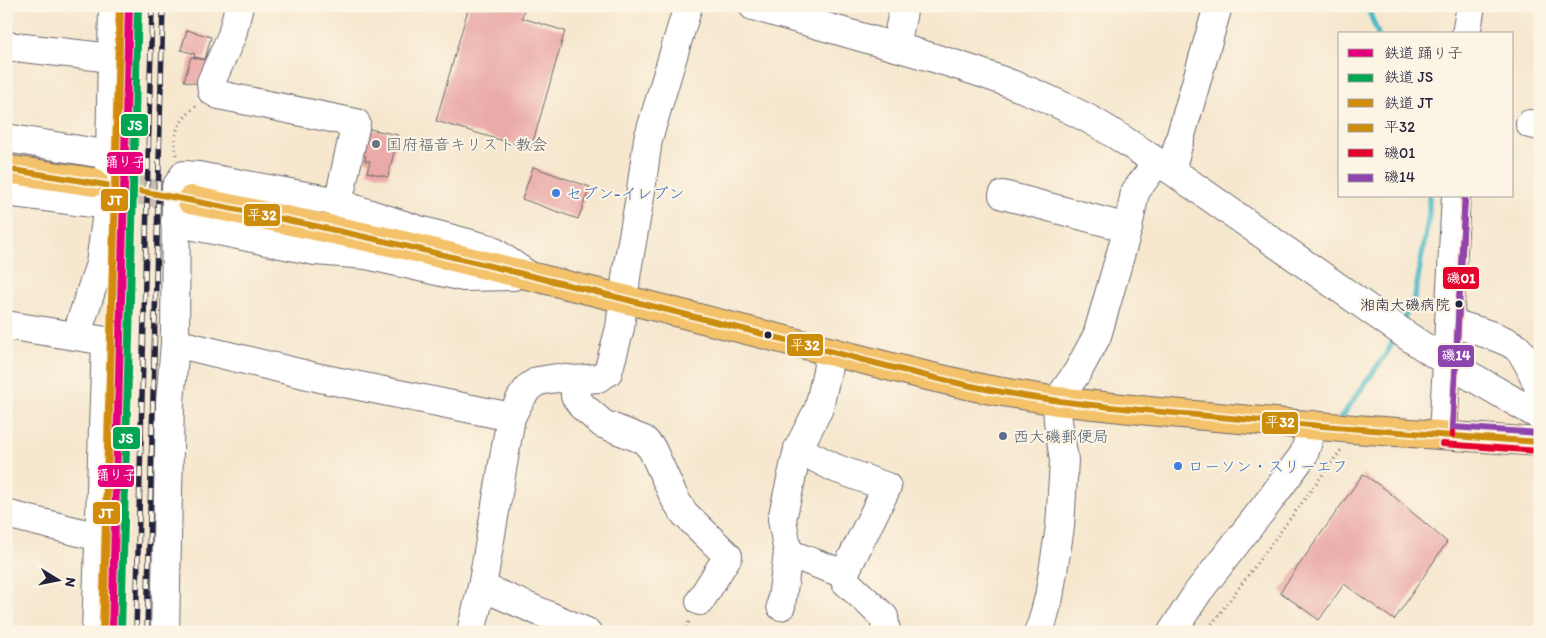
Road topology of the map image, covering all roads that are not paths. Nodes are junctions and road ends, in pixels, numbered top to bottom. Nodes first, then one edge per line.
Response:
1 (113, 6) edge
2 (238, 6) edge
3 (688, 6) edge
4 (754, 6) edge
5 (904, 6) edge
6 (1218, 6) edge
7 (1470, 6) edge
8 (1466, 32) edge
9 (6, 46) edge
10 (896, 47) junction
11 (112, 58) junction
12 (6, 138) edge
13 (110, 155) junction
14 (1164, 166) junction
15 (6, 169) edge
16 (188, 188) junction
17 (6, 192) edge
18 (101, 194) junction
19 (1003, 194) dead end
20 (1456, 198) edge
21 (338, 203) junction
22 (175, 222) junction
23 (1128, 228) junction
24 (529, 276) junction
25 (624, 298) junction
26 (1448, 322) junction
27 (6, 325) edge
28 (76, 336) junction
29 (175, 343) junction
30 (831, 352) junction
31 (1448, 363) junction
32 (576, 380) junction
33 (1540, 391) edge
34 (1057, 401) junction
35 (511, 417) junction
36 (1313, 425) junction
37 (1539, 434) edge
38 (1443, 435) junction
39 (798, 449) junction
40 (6, 514) edge
41 (99, 537) junction
42 (788, 553) junction
43 (844, 574) junction
44 (482, 587) junction
45 (700, 601) dead end
46 (781, 606) dead end
47 (96, 632) edge
48 (165, 632) edge
49 (471, 632) edge
50 (587, 632) edge
51 (886, 632) edge
52 (1038, 632) edge
53 (1172, 632) edge

1 - 11 street
2 - 21 street
3 - 25 street
4 - 10 street
5 - 10 street
6 - 14 street
7 - 8 street
9 - 11 street
10 - 14 street
11 - 13 street
12 - 13 street
13 - 18 street
14 - 23 street
14 - 31 street
15 - 18 main road
16 - 21 street
16 - 22 street
16 - 24 main road
17 - 18 street
18 - 28 street
19 - 23 street
20 - 26 street
21 - 24 street
22 - 24 street
22 - 29 street
23 - 34 street
24 - 25 main road
25 - 30 main road
25 - 32 street
26 - 31 street
26 - 33 street
27 - 28 street
28 - 41 street
29 - 35 street
29 - 48 street
30 - 34 main road
30 - 39 street
31 - 37 street
31 - 38 street
32 - 35 street
32 - 45 street
34 - 36 main road
34 - 52 street
35 - 44 street
36 - 38 main road
36 - 53 street
37 - 38 main road
39 - 42 street
39 - 43 street
40 - 41 street
41 - 47 street
42 - 43 street
42 - 46 street
43 - 51 street
44 - 49 street
44 - 50 street

